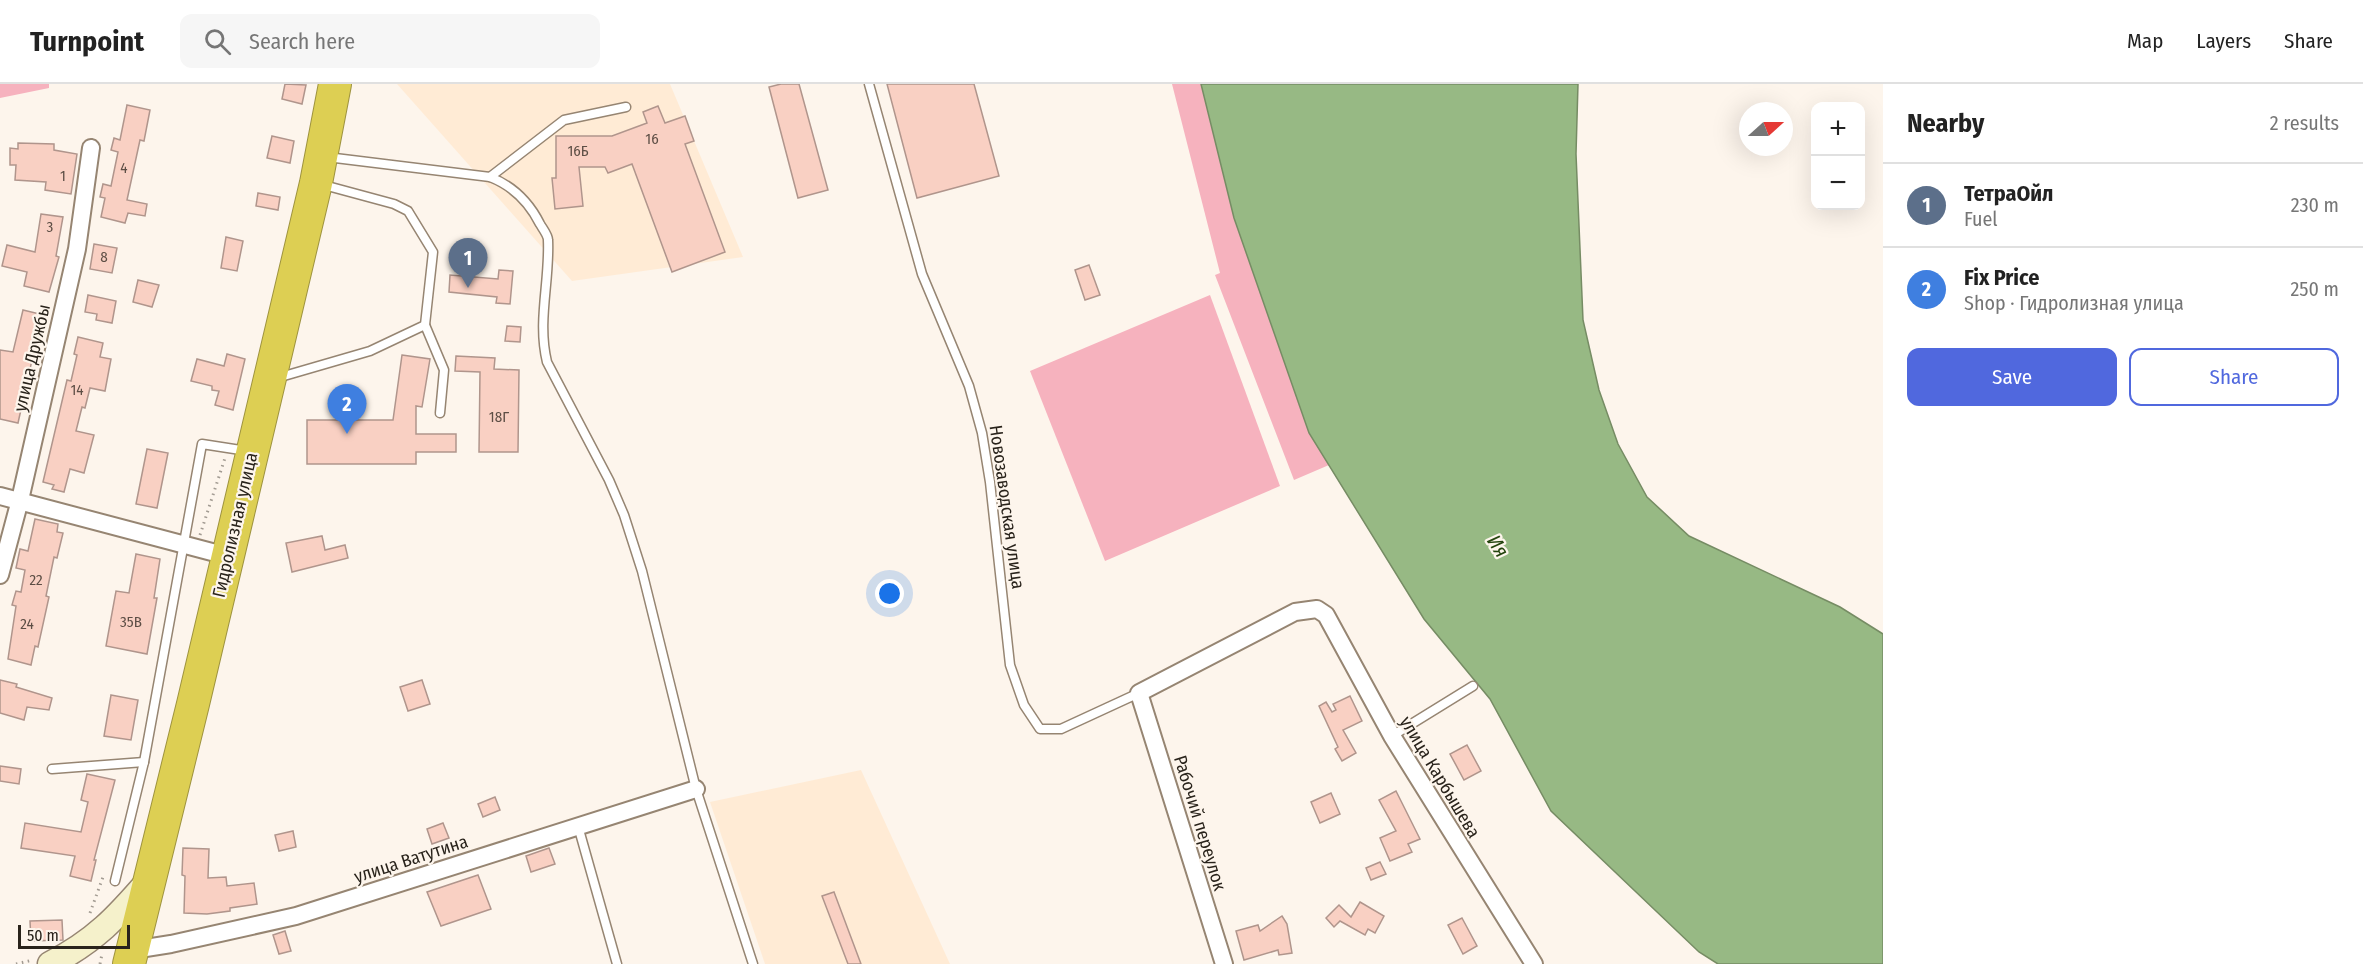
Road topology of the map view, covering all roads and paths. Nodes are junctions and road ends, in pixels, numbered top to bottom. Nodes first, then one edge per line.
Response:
1 (335, 84) edge
2 (869, 84) edge
3 (626, 107) dead end
4 (91, 148) dead end
5 (318, 170) junction
6 (490, 177) junction
7 (425, 325) junction
8 (268, 381) junction
9 (440, 413) dead end
10 (240, 450) junction
11 (0, 496) edge
12 (20, 500) junction
13 (190, 545) junction
14 (227, 556) junction
15 (0, 575) edge
16 (1473, 687) dead end
17 (1139, 693) junction
18 (1392, 736) junction
19 (144, 762) junction
20 (52, 769) dead end
21 (696, 789) junction
22 (578, 826) junction
23 (151, 878) junction
24 (115, 881) dead end
25 (131, 957) edge
26 (50, 964) edge
27 (617, 964) edge
28 (753, 964) edge
29 (1224, 964) edge
30 (1534, 964) edge

1 - 5 highway, Гидролизная улица
2 - 17 lane, Новозаводская улица
3 - 6 lane
4 - 12 street, улица Дружбы
5 - 6 lane
5 - 7 lane
5 - 8 highway, Гидролизная улица
6 - 21 lane
7 - 8 lane
7 - 9 lane
8 - 10 highway, Гидролизная улица
10 - 13 path
10 - 13 lane
10 - 14 highway, Гидролизная улица
11 - 12 street
12 - 13 street
12 - 15 street, улица Дружбы
13 - 14 street
13 - 19 lane
14 - 23 highway, Гидролизная улица
16 - 18 lane
17 - 18 street, улица Карбышева
17 - 29 street, Рабочий переулок
18 - 30 street, улица Карбышева
19 - 20 lane
19 - 24 lane
21 - 22 street, улица Ватутина
21 - 28 lane
22 - 25 street, улица Ватутина
22 - 27 lane
23 - 25 highway, Гидролизная улица
23 - 26 street

